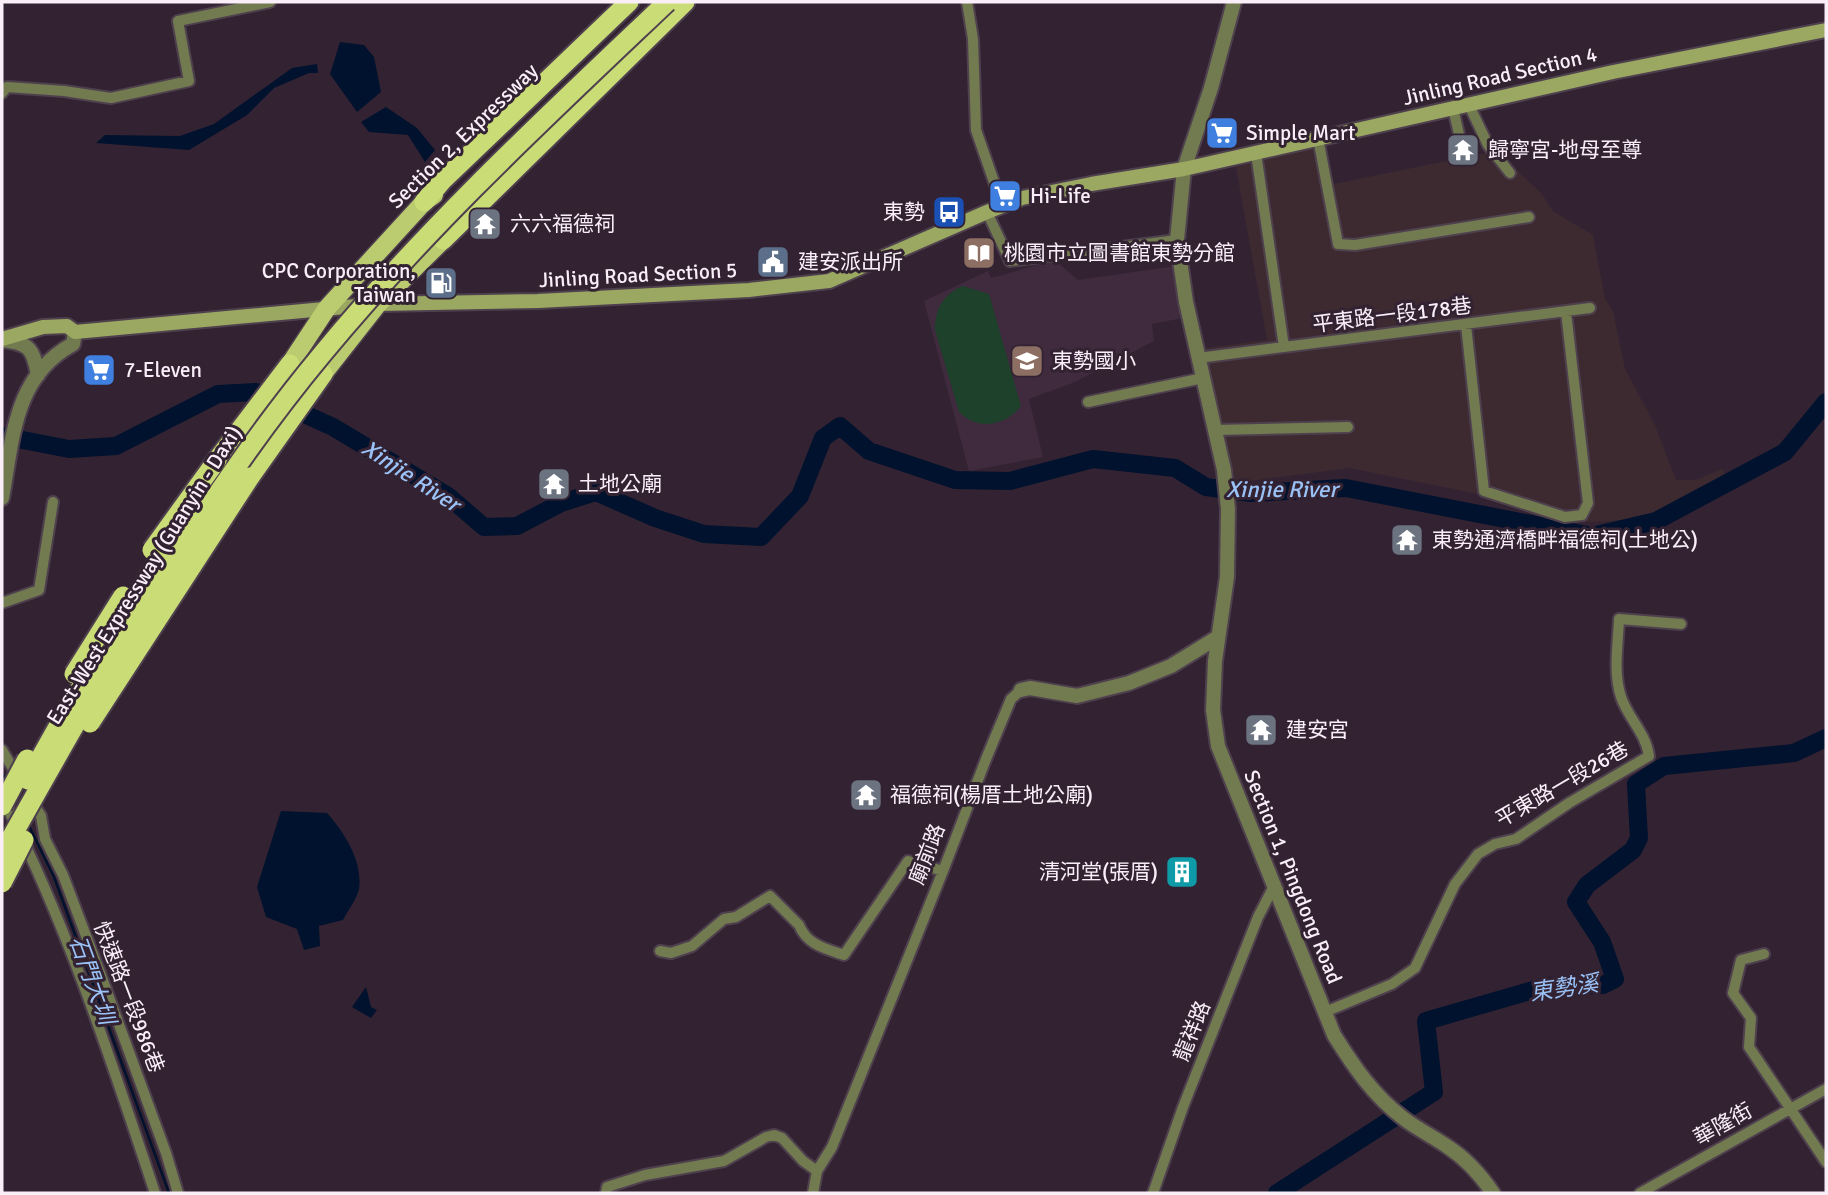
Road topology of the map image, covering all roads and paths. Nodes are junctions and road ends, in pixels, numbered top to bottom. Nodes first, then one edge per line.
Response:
1 (270, 2) edge
2 (629, 2) edge
3 (634, 2) edge
4 (648, 2) edge
5 (667, 2) edge
6 (678, 2) edge
7 (685, 2) edge
8 (967, 2) edge
9 (1234, 2) edge
10 (1826, 30) edge
11 (2, 93) edge
12 (1469, 105) junction
13 (1452, 108) junction
14 (1318, 138) junction
15 (1461, 144) dead end
16 (1256, 153) junction
17 (1184, 169) junction
18 (1510, 173) dead end
19 (424, 202) junction
20 (1002, 205) junction
21 (987, 212) junction
22 (1529, 217) dead end
23 (443, 240) junction
24 (1177, 240) junction
25 (378, 304) junction
26 (327, 308) junction
27 (1590, 308) dead end
28 (1566, 312) junction
29 (1466, 325) junction
30 (75, 332) junction
31 (2, 340) edge
32 (1284, 347) junction
33 (1198, 358) junction
34 (286, 371) joint
35 (38, 375) junction
36 (1203, 378) junction
37 (315, 383) joint
38 (1088, 402) dead end
39 (262, 404) junction
40 (289, 415) junction
41 (1348, 427) dead end
42 (1215, 430) junction
43 (2, 498) edge
44 (53, 502) dead end
45 (2, 603) edge
46 (1681, 624) dead end
47 (1218, 637) junction
48 (1021, 690) joint
49 (2, 750) edge
50 (18, 779) junction
51 (4, 807) edge
52 (25, 823) edge
53 (2, 854) edge
54 (2, 865) edge
55 (943, 871) junction
56 (2, 883) edge
57 (1273, 886) junction
58 (660, 951) dead end
59 (1764, 954) dead end
60 (1325, 1012) junction
61 (1826, 1089) edge
62 (1792, 1108) junction
63 (1826, 1162) edge
64 (817, 1171) junction
65 (155, 1193) edge
66 (178, 1193) edge
67 (606, 1193) edge
68 (813, 1193) edge
69 (1153, 1193) edge
70 (1493, 1193) edge
71 (1640, 1193) edge

1 - 11 street
2 - 19 highway
3 - 19 main road, Section 2, Expressway
4 - 52 highway, East-West Expressway (Guanyin - Daxi), bridge
5 - 53 highway, East-West Expressway (Guanyin - Daxi), bridge
6 - 23 main road
7 - 23 highway
8 - 20 street
9 - 17 street, Section 1, Pingdong Road
10 - 12 main road, Jinling Road Section 4
12 - 13 main road, Jinling Road Section 4
12 - 18 street
13 - 14 main road, Jinling Road Section 4
13 - 15 street
14 - 16 main road, Jinling Road Section 4
14 - 22 street
16 - 17 main road, Jinling Road Section 4
16 - 32 street
17 - 20 main road, Jinling Road Section 5
17 - 24 street, Section 1, Pingdong Road
19 - 26 main road, Section 2, Expressway
20 - 21 main road, Jinling Road Section 5
21 - 24 street
21 - 25 main road, Jinling Road Section 5
23 - 25 main road
24 - 33 street, Section 1, Pingdong Road
25 - 26 main road, Jinling Road Section 5
25 - 37 main road
26 - 30 main road, Jinling Road Section 5
26 - 34 main road, Section 2, Expressway
27 - 28 street, 平東路一段178巷
28 - 29 street, 平東路一段178巷
28 - 29 street
29 - 32 street, 平東路一段178巷
30 - 31 main road, Jinling Road Section 5
30 - 35 street
31 - 35 street
32 - 33 street, 平東路一段178巷
33 - 36 street, Section 1, Pingdong Road
34 - 39 highway
35 - 43 street
36 - 38 street
36 - 42 street, Section 1, Pingdong Road
37 - 40 highway
39 - 50 main road
39 - 51 highway, bridge
40 - 52 main road
40 - 56 highway, bridge
41 - 42 street
42 - 47 street, Section 1, Pingdong Road
44 - 45 street
46 - 60 street, 平東路一段26巷
47 - 48 street, 廟前路
47 - 57 street, Section 1, Pingdong Road
48 - 55 street, 廟前路
49 - 50 street
50 - 51 main road
50 - 52 street
51 - 52 street
52 - 54 main road
52 - 65 street, 快速路一段986巷
52 - 66 street, 快速路一段986巷
55 - 58 street
55 - 64 street, 廟前路
57 - 60 street, Section 1, Pingdong Road
57 - 69 street, 龍祥路
59 - 62 street
60 - 70 street, Section 1, Pingdong Road
61 - 62 street, 華隆街
62 - 63 street
62 - 71 street, 華隆街
64 - 67 street
64 - 68 street, 廟前路

